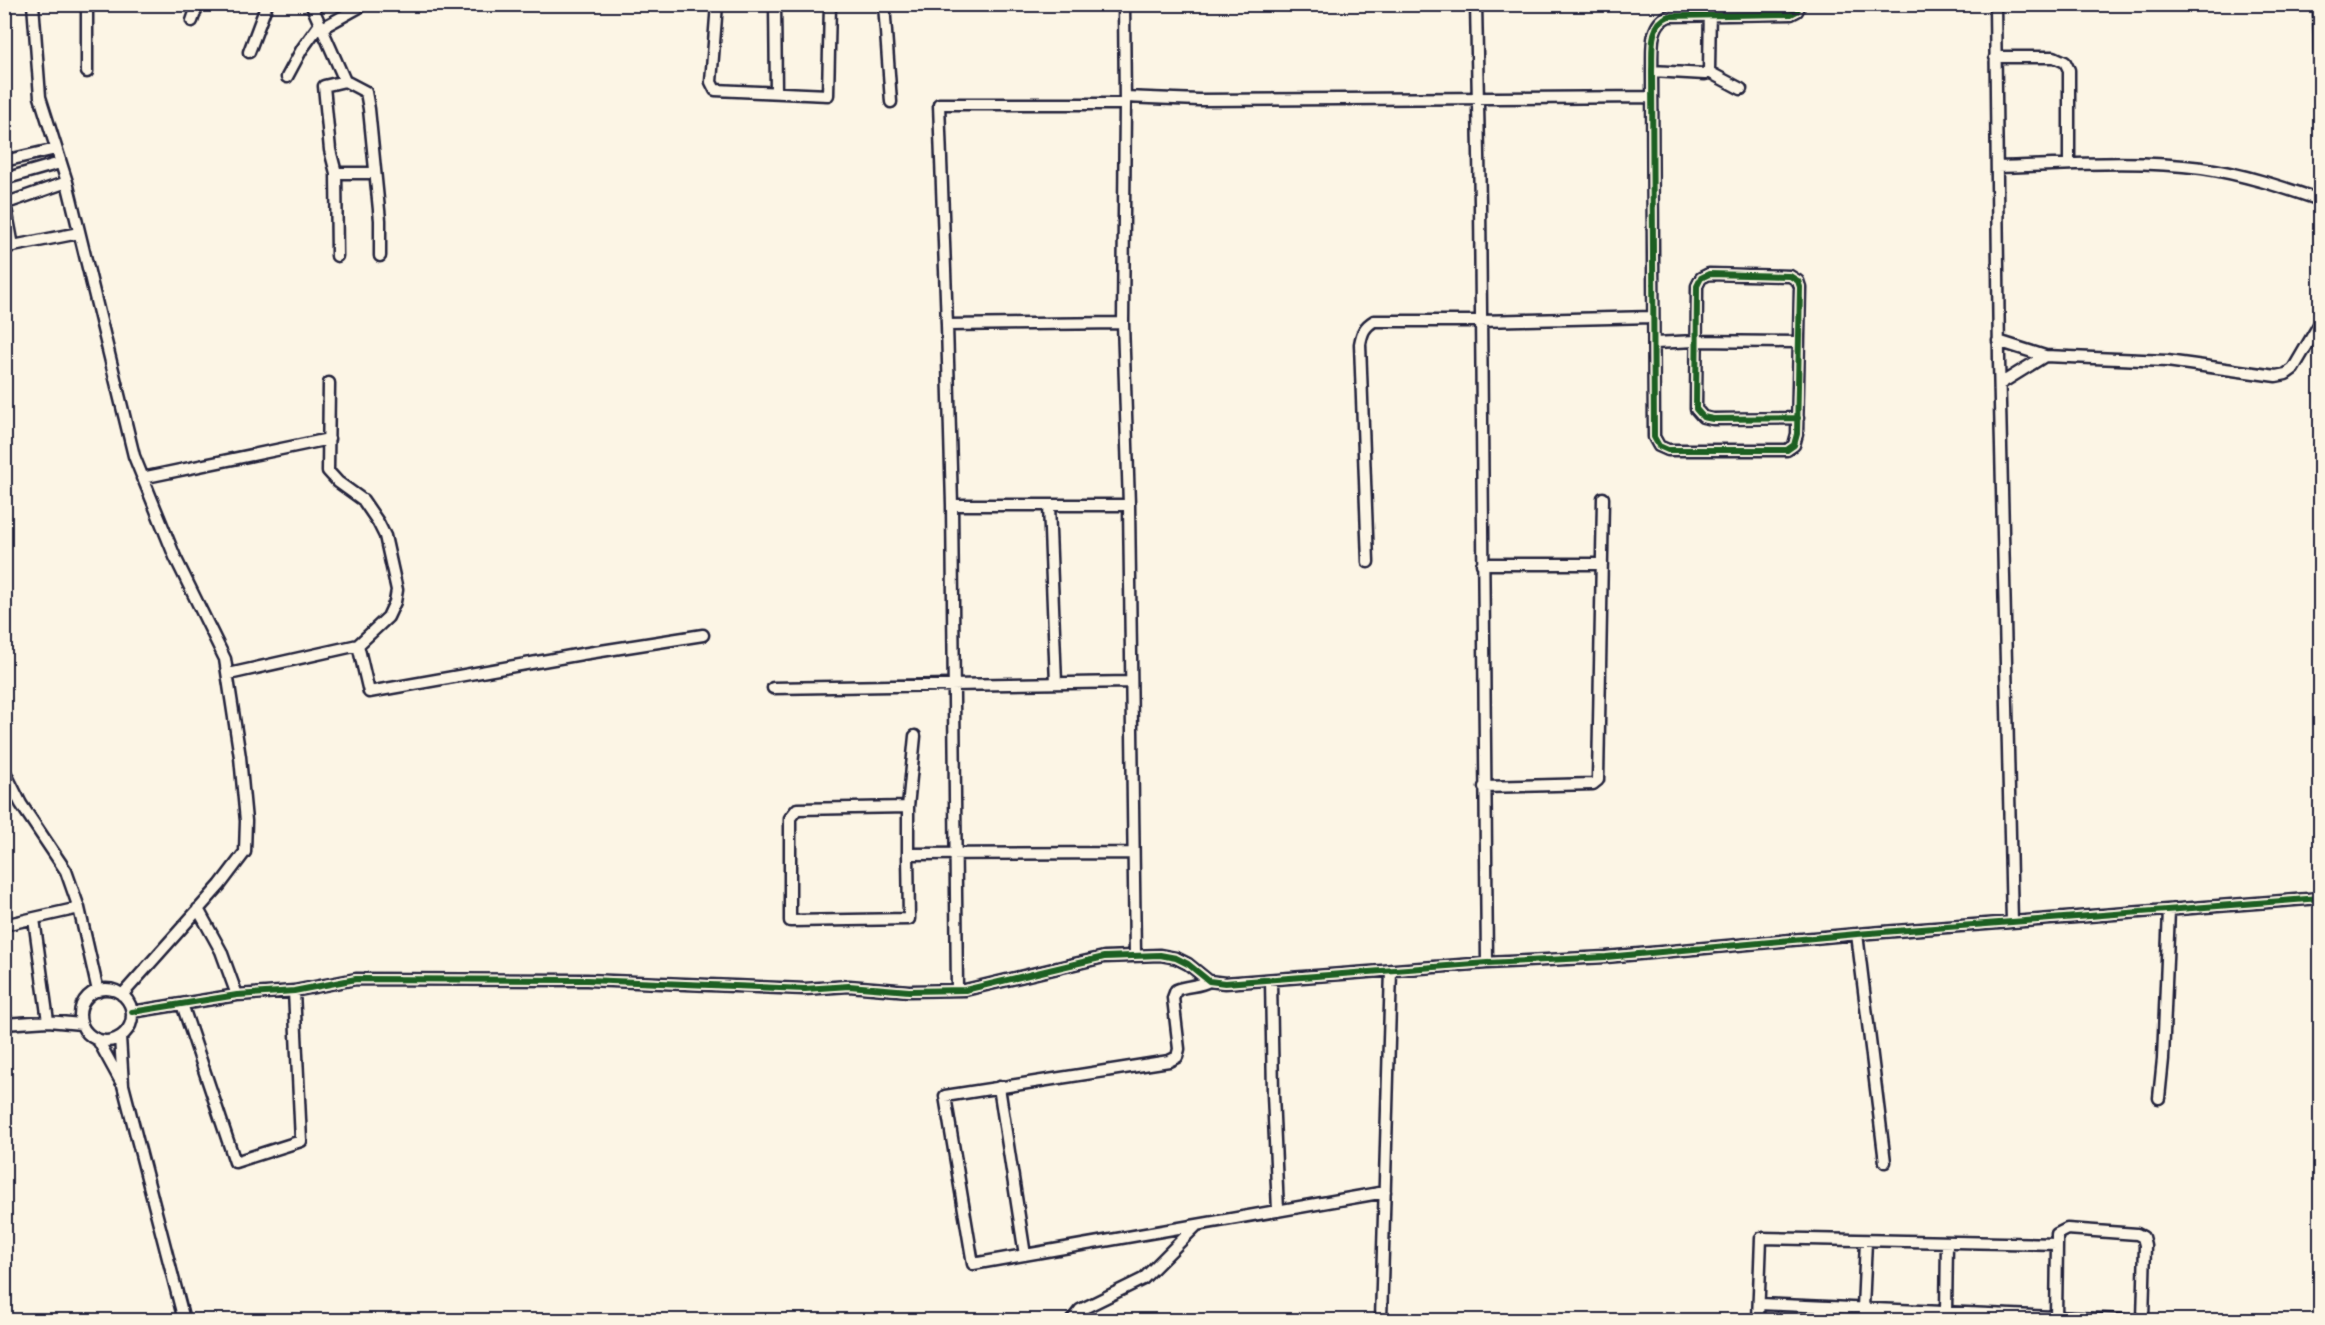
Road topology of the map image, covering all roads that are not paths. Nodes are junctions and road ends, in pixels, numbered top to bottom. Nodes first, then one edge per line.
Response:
1 (33, 4) edge
2 (87, 4) edge
3 (198, 4) edge
4 (267, 4) edge
5 (311, 4) edge
6 (717, 4) edge
7 (775, 4) edge
8 (830, 4) edge
9 (884, 4) edge
10 (1124, 4) edge
11 (1476, 4) edge
12 (1800, 4) edge
13 (1995, 4) edge
14 (2319, 4) edge
15 (358, 8) dead end
16 (1710, 9) edge
17 (192, 21) dead end
18 (321, 26) junction
19 (249, 52) dead end
20 (1995, 57) junction
21 (2320, 66) edge
22 (1652, 71) junction
23 (87, 72) dead end
24 (1709, 72) junction
25 (287, 77) dead end
26 (345, 81) junction
27 (1741, 89) dead end
28 (776, 92) junction
29 (1479, 97) junction
30 (1652, 97) junction
31 (1125, 100) junction
32 (891, 102) dead end
33 (56, 149) junction
34 (4, 161) edge
35 (60, 163) junction
36 (2069, 164) junction
37 (1997, 167) junction
38 (336, 173) junction
39 (375, 173) junction
40 (4, 179) edge
41 (67, 182) junction
42 (2320, 200) edge
43 (5, 203) edge
44 (79, 233) junction
45 (337, 256) dead end
46 (380, 256) dead end
47 (1653, 317) junction
48 (1480, 321) junction
49 (1124, 323) junction
50 (2320, 323) edge
51 (947, 325) junction
52 (1998, 340) junction
53 (1695, 341) junction
54 (1798, 342) junction
55 (1655, 343) junction
56 (2045, 356) junction
57 (329, 383) dead end
58 (2000, 384) junction
59 (1798, 418) junction
60 (329, 439) junction
61 (142, 478) junction
62 (1603, 498) dead end
63 (952, 505) junction
64 (1049, 505) junction
65 (1129, 505) junction
66 (1368, 562) dead end
67 (1482, 564) junction
68 (1602, 564) junction
69 (704, 635) dead end
70 (358, 645) junction
71 (229, 674) junction
72 (1130, 682) junction
73 (1056, 683) junction
74 (954, 684) junction
75 (772, 688) dead end
76 (915, 736) dead end
77 (4, 770) edge
78 (1484, 787) junction
79 (10, 794) edge
80 (908, 807) junction
81 (1133, 853) junction
82 (908, 854) junction
83 (956, 854) junction
84 (2320, 898) edge
85 (79, 908) junction
86 (198, 909) junction
87 (2169, 910) junction
88 (34, 919) junction
89 (2012, 922) junction
90 (4, 925) edge
91 (1857, 934) junction
92 (1135, 955) junction
93 (1487, 963) junction
94 (1391, 970) junction
95 (1209, 981) junction
96 (1271, 981) junction
97 (957, 990) junction
98 (98, 991) junction
99 (294, 991) junction
100 (122, 995) junction
101 (237, 995) junction
102 (182, 1004) junction
103 (132, 1012) junction
104 (48, 1021) junction
105 (4, 1024) edge
106 (81, 1024) junction
107 (120, 1037) junction
108 (98, 1040) junction
109 (123, 1085) junction
110 (999, 1087) junction
111 (2159, 1098) dead end
112 (1885, 1162) dead end
113 (1385, 1192) junction
114 (1278, 1211) junction
115 (1197, 1225) junction
116 (1866, 1240) junction
117 (1947, 1243) junction
118 (2057, 1244) junction
119 (1025, 1255) junction
120 (1759, 1304) junction
121 (1866, 1313) edge
122 (1946, 1313) junction
123 (1961, 1317) edge
124 (2056, 1319) edge
125 (184, 1320) edge
126 (1072, 1320) edge
127 (1381, 1320) edge
128 (1758, 1320) edge
129 (2124, 1320) edge
130 (2143, 1320) edge

1 - 33 street
2 - 23 street
3 - 17 street
4 - 19 street
5 - 18 street
6 - 28 street
7 - 28 street
8 - 28 street
9 - 32 street
10 - 31 street
11 - 29 street
12 - 16 street
13 - 20 street
14 - 21 street
15 - 18 street
16 - 22 street
16 - 24 street
18 - 25 street
18 - 26 street
20 - 36 street
20 - 37 street
22 - 24 street
22 - 30 street
24 - 27 street
26 - 38 street
26 - 39 street
29 - 30 street
29 - 31 street
29 - 48 street
30 - 47 street
31 - 49 street
31 - 51 street
33 - 34 street
33 - 35 street
35 - 40 street
35 - 41 street
36 - 37 street
36 - 42 street
37 - 52 street
38 - 39 street
38 - 45 street
39 - 46 street
41 - 43 street
41 - 44 street
43 - 44 street
44 - 61 street
47 - 48 street
47 - 55 street
48 - 66 street
48 - 67 street
49 - 51 street
49 - 65 street
50 - 56 street
51 - 63 street
52 - 56 street
52 - 58 street
53 - 54 street
53 - 54 street
53 - 55 street
53 - 59 street
54 - 59 street
55 - 59 street
56 - 58 street
57 - 60 street
58 - 89 street
60 - 61 street
60 - 70 street
61 - 71 street
62 - 68 street
63 - 64 street
63 - 74 street
64 - 65 street
64 - 73 street
65 - 72 street
67 - 68 street
67 - 78 street
68 - 78 street
69 - 70 street
70 - 71 street
71 - 86 street
72 - 73 street
72 - 81 street
73 - 74 street
74 - 75 street
74 - 83 street
76 - 80 street
77 - 79 street
78 - 93 street
79 - 85 street
80 - 82 street
80 - 82 street
81 - 83 street
81 - 92 street
82 - 83 street
83 - 97 street
84 - 87 street
85 - 88 street
85 - 98 street
86 - 100 street
86 - 101 street
87 - 89 street
87 - 111 street
88 - 90 street
88 - 104 street
89 - 91 street
91 - 93 street
91 - 112 street
92 - 95 street
92 - 97 street
93 - 94 street
94 - 96 street
94 - 113 street
95 - 96 street
95 - 110 street
96 - 114 street
97 - 99 street
98 - 100 street
98 - 106 street
99 - 101 street
99 - 102 street
100 - 103 street
101 - 102 street
102 - 103 street
103 - 107 street
104 - 105 street
104 - 106 street
106 - 108 street
107 - 108 street
107 - 109 street
108 - 109 street
109 - 125 street
110 - 119 street
110 - 119 street
113 - 114 street
113 - 127 street
114 - 115 street
115 - 119 street
115 - 126 street
116 - 117 street
116 - 120 street
116 - 121 street
117 - 118 street
117 - 122 street
118 - 124 street
118 - 130 street
120 - 121 street
120 - 128 street
121 - 122 street
122 - 123 street
123 - 124 street
124 - 129 street

